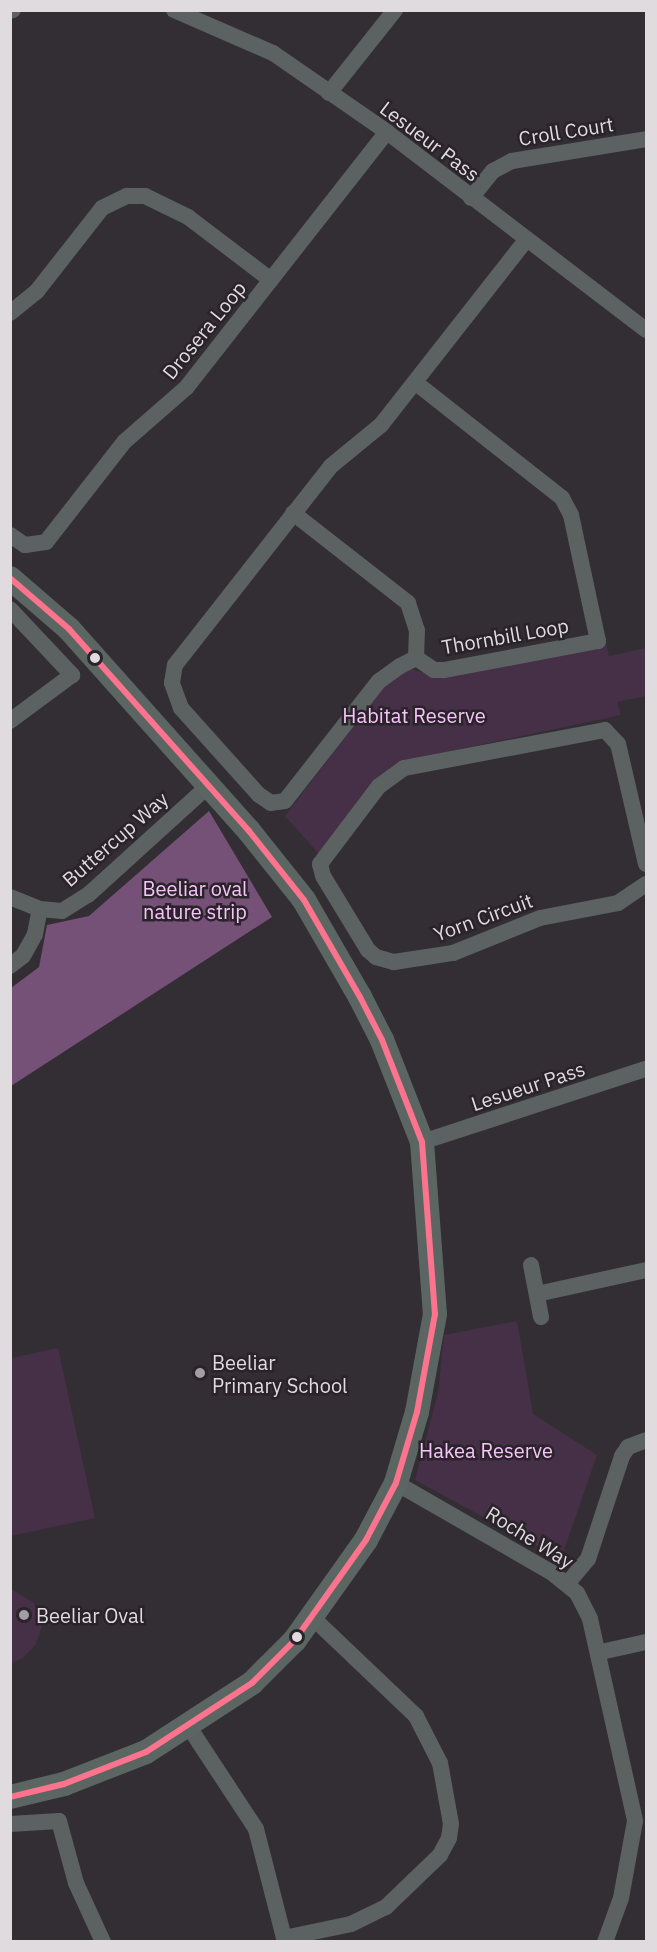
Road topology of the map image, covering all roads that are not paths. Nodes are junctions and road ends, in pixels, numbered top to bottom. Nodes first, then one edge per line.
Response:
1 (174, 10) edge
2 (395, 10) edge
3 (329, 93) junction
4 (387, 132) junction
5 (646, 139) edge
6 (471, 198) junction
7 (526, 240) junction
8 (271, 280) junction
9 (10, 313) edge
10 (646, 330) edge
11 (416, 383) junction
12 (293, 513) junction
13 (10, 535) edge
14 (10, 578) edge
15 (10, 609) edge
16 (416, 658) junction
17 (10, 721) edge
18 (208, 786) junction
19 (646, 864) edge
20 (646, 884) edge
21 (10, 897) edge
22 (40, 909) junction
23 (10, 966) edge
24 (646, 1069) edge
25 (422, 1142) junction
26 (531, 1265) dead end
27 (646, 1270) edge
28 (537, 1294) junction
29 (541, 1317) dead end
30 (646, 1440) edge
31 (396, 1483) junction
32 (567, 1584) junction
33 (312, 1617) junction
34 (646, 1642) edge
35 (601, 1652) junction
36 (189, 1727) junction
37 (10, 1797) edge
38 (641, 1820) edge
39 (10, 1824) edge
40 (284, 1940) edge
41 (103, 1941) edge
42 (605, 1941) edge

1 - 3 street, Lesueur Pass
2 - 3 street
3 - 4 street, Lesueur Pass
4 - 6 street, Lesueur Pass
4 - 8 street, Drosera Loop
5 - 6 street, Croll Court
6 - 7 street, Lesueur Pass
7 - 10 street, Lesueur Pass
7 - 11 street, Thornbill Loop
8 - 9 street
8 - 13 street, Drosera Loop
11 - 12 street, Thornbill Loop
11 - 16 street, Thornbill Loop
12 - 16 street
12 - 16 street, Thornbill Loop
14 - 18 street
15 - 17 street
18 - 22 street, Buttercup Way
18 - 25 street
19 - 20 street, Yorn Circuit
21 - 22 street, Buttercup Way
22 - 23 street
24 - 25 street, Lesueur Pass
25 - 31 street
26 - 28 street
27 - 28 street
28 - 29 street
30 - 32 street
31 - 32 street, Roche Way
31 - 33 street
32 - 35 street, Roche Way
33 - 36 street
33 - 40 street
34 - 35 street
35 - 38 street, Roche Way
36 - 37 street
36 - 40 street
38 - 42 street, Roche Way
39 - 41 street

